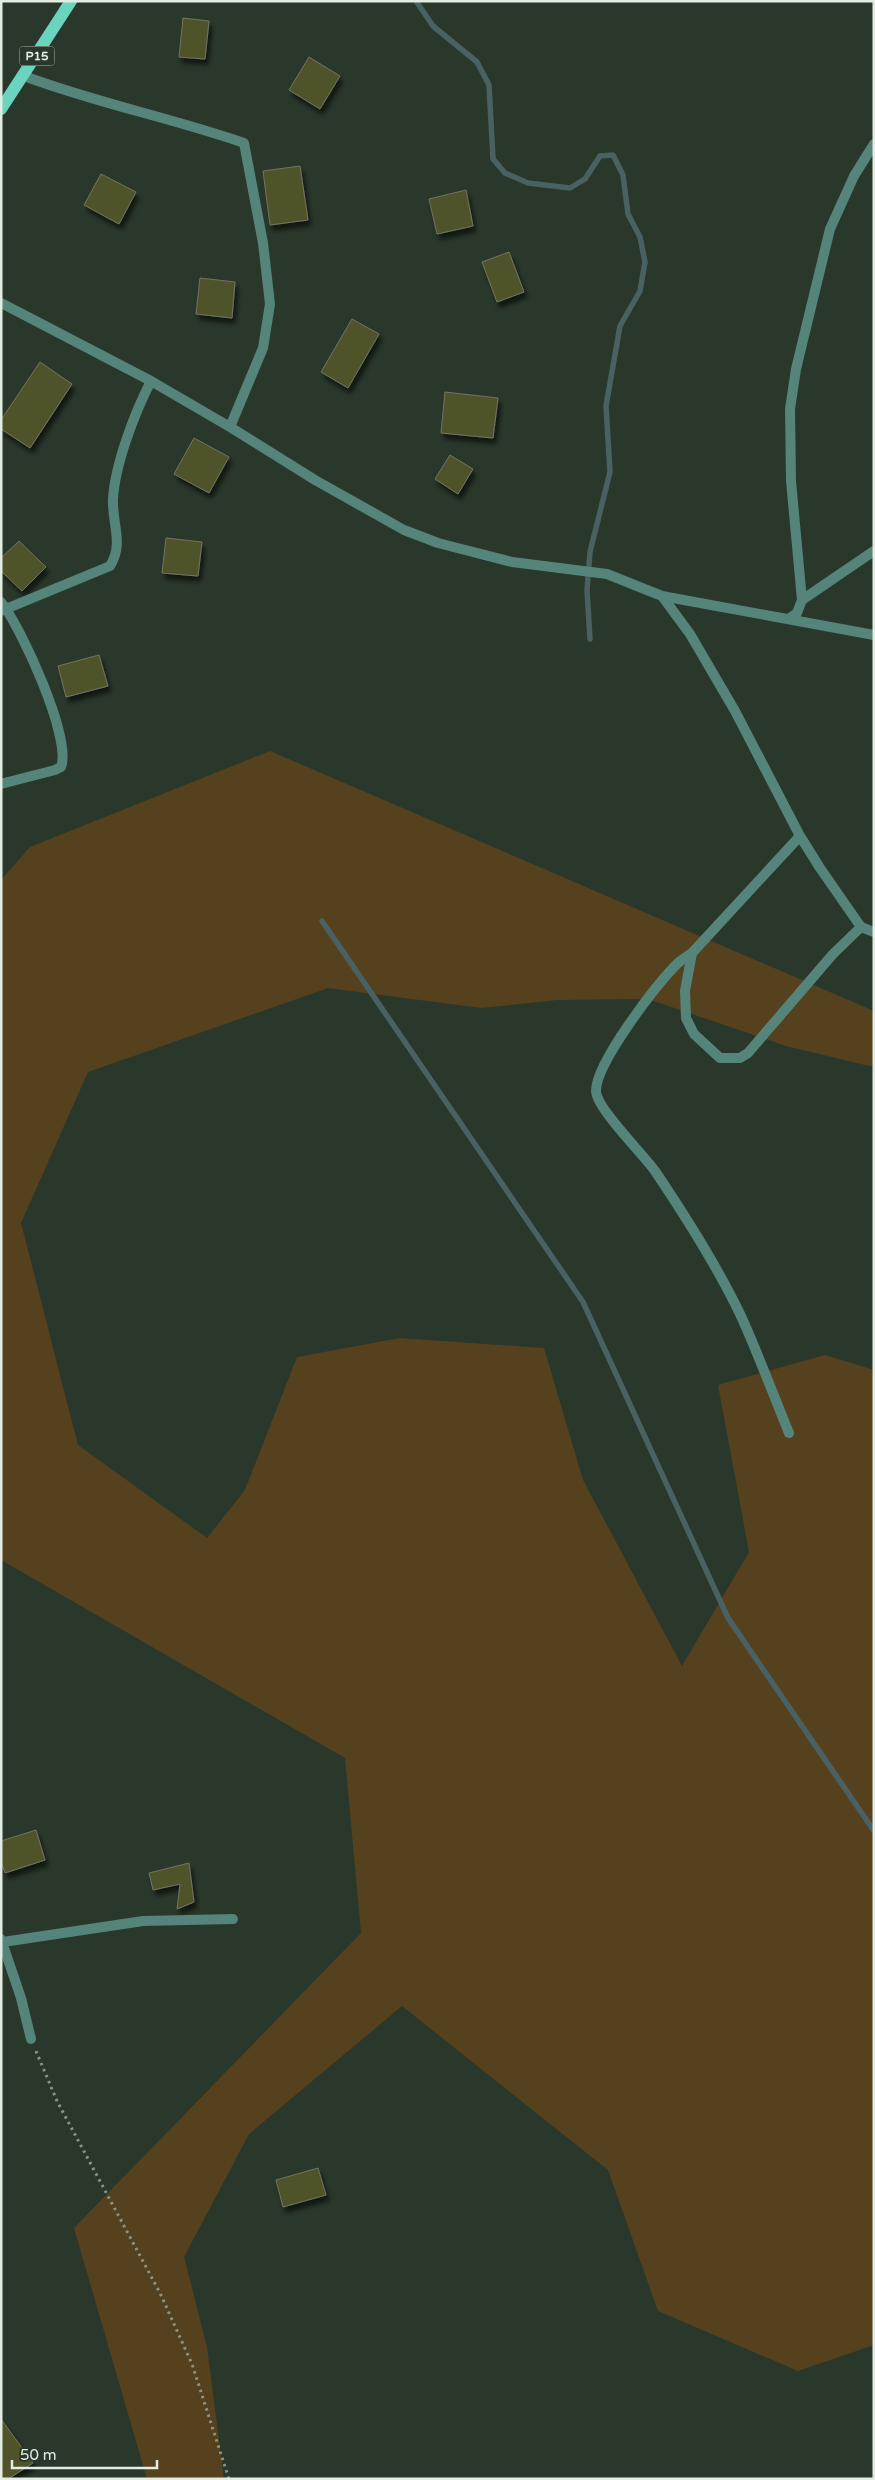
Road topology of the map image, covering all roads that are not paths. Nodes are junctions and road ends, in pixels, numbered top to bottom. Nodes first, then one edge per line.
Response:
1 (71, 1) edge
2 (24, 76) junction
3 (4, 103) edge
4 (874, 144) edge
5 (1, 302) edge
6 (151, 381) junction
7 (230, 427) junction
8 (874, 551) edge
9 (662, 596) junction
10 (802, 600) junction
11 (3, 607) edge
12 (790, 618) junction
13 (874, 635) edge
14 (1, 784) edge
15 (800, 836) junction
16 (861, 927) junction
17 (874, 932) edge
18 (692, 953) junction
19 (789, 1433) dead end
20 (233, 1919) dead end
21 (2, 1941) edge
22 (31, 2039) road end

1 - 2 main road, P15
2 - 3 main road, P15
2 - 7 street
4 - 10 street
5 - 6 street
6 - 7 street
6 - 11 street
7 - 9 street
8 - 10 street
9 - 12 street
9 - 15 street
10 - 12 street
11 - 14 street
12 - 13 street
15 - 16 street
15 - 18 street
16 - 17 street
16 - 18 street
18 - 19 street
20 - 21 street
21 - 22 street

